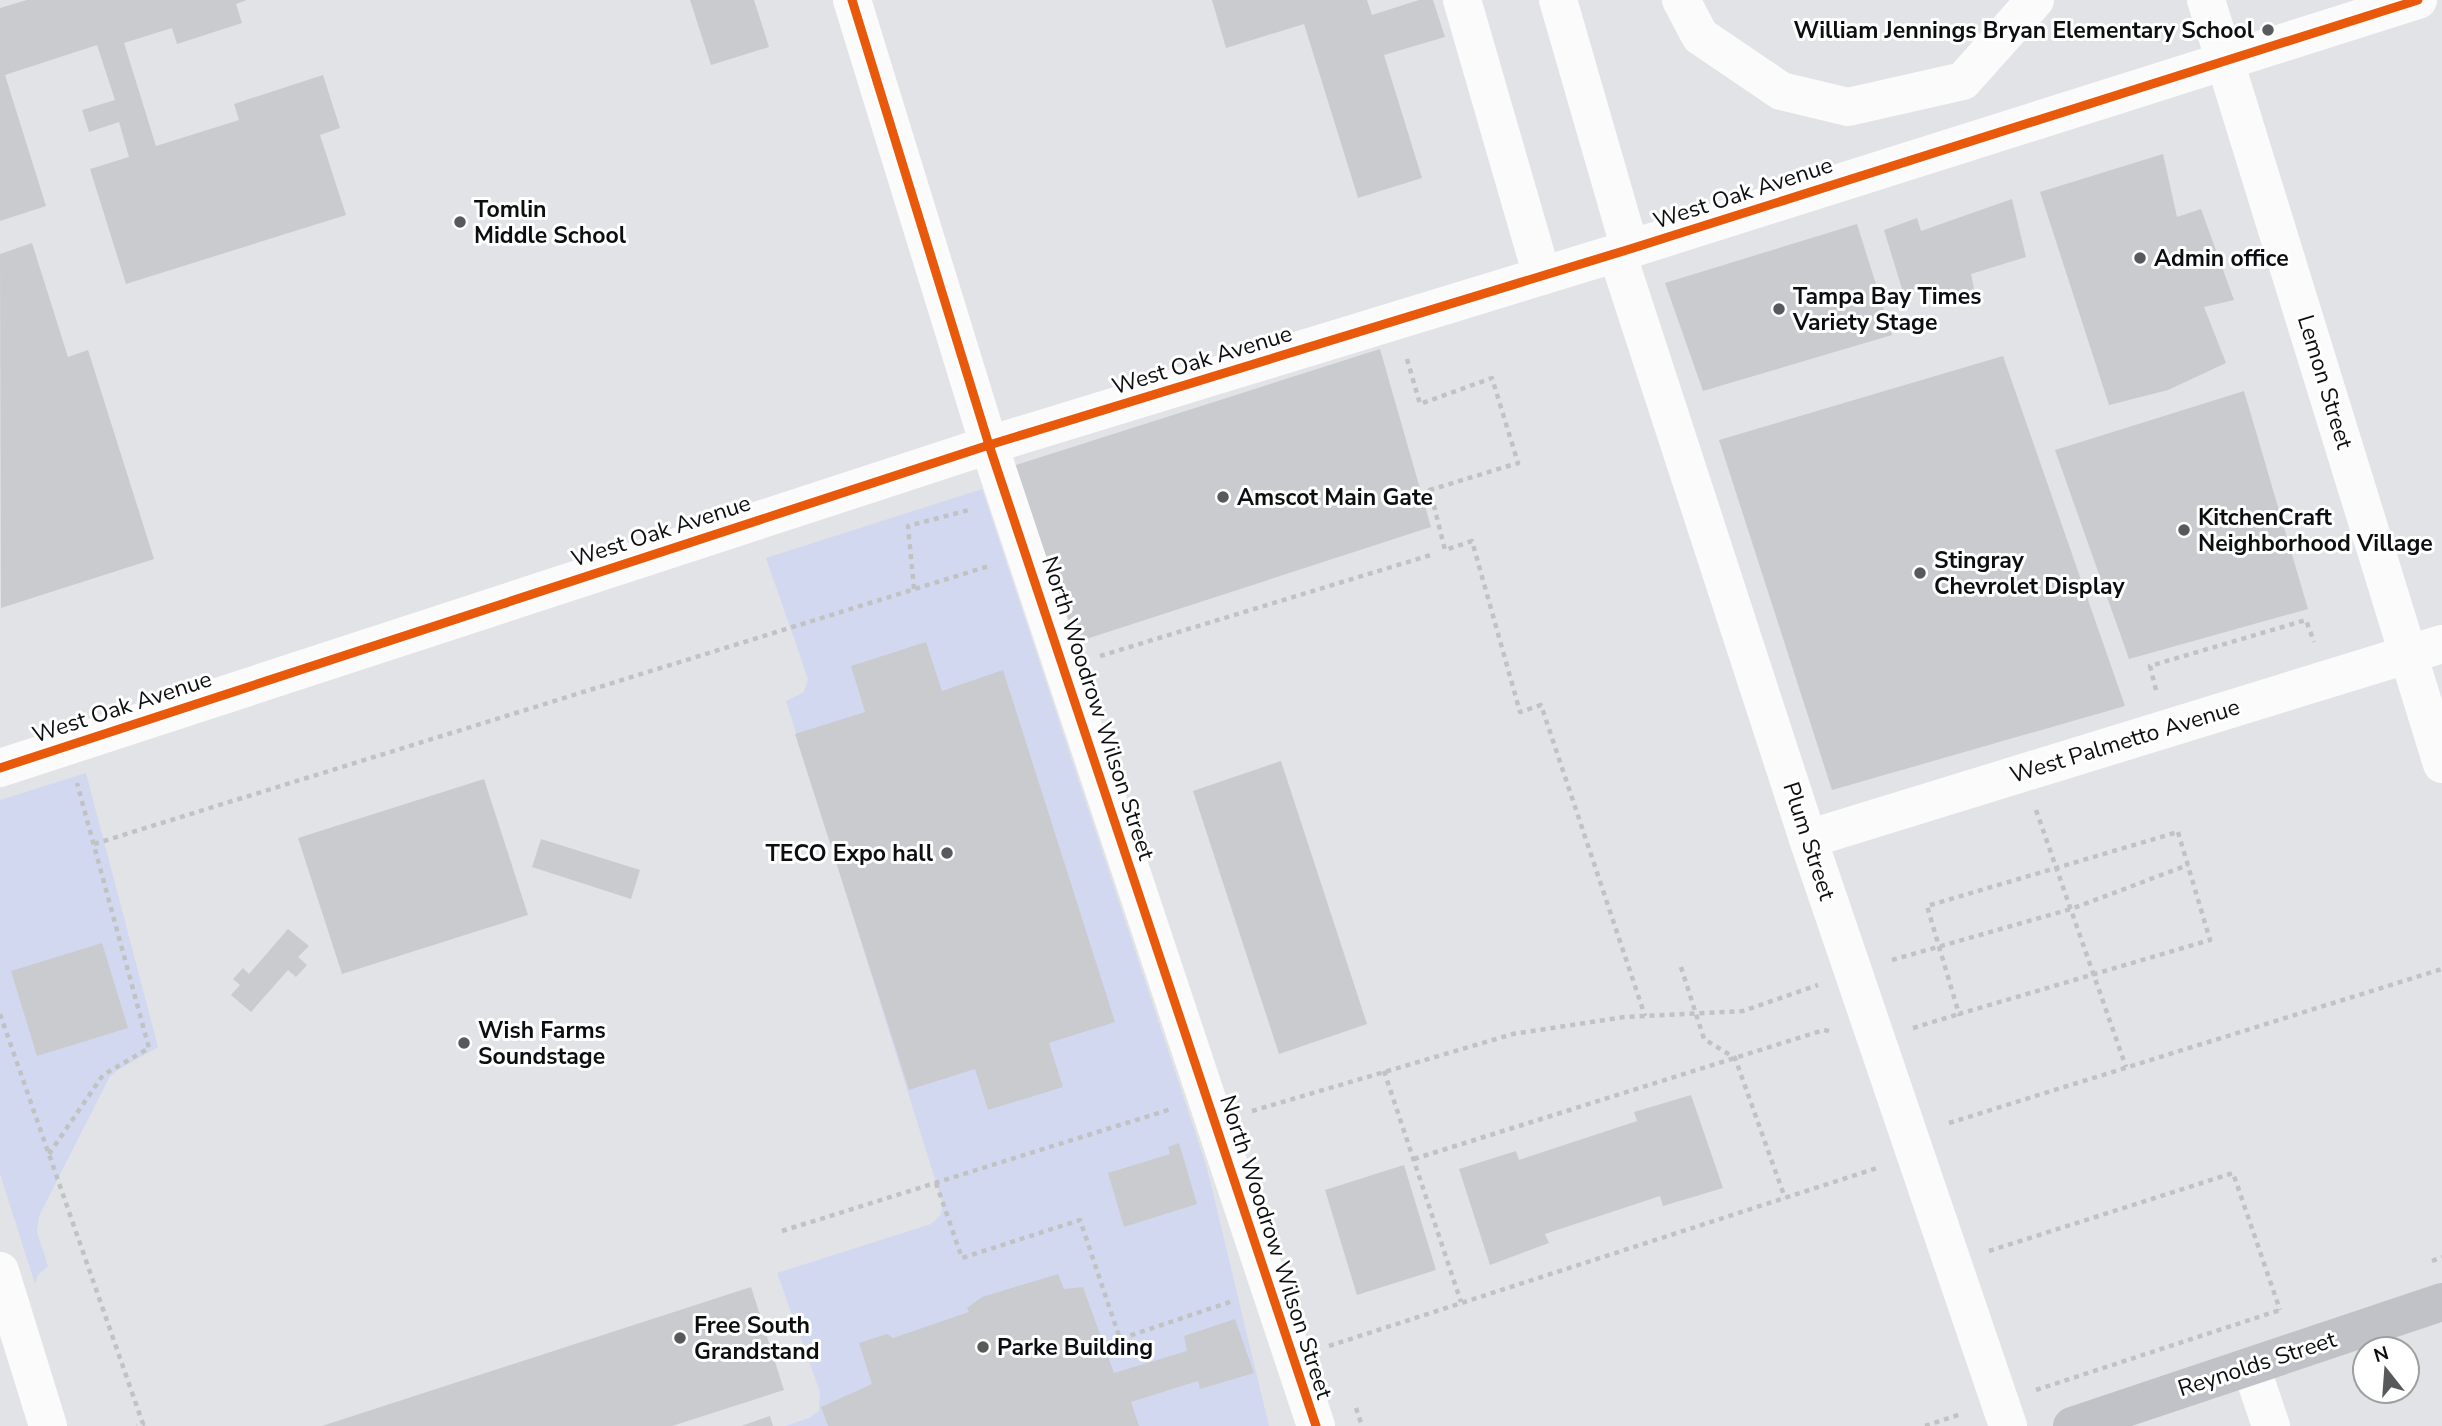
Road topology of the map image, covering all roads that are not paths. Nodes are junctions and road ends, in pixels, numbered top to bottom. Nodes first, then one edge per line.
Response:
1 (852, 0) edge
2 (1462, 0) edge
3 (1558, 0) edge
4 (1681, 0) edge
5 (2035, 0) edge
6 (2206, 0) edge
7 (2418, 0) edge
8 (2224, 61) junction
9 (1624, 251) junction
10 (1542, 276) junction
11 (989, 445) junction
12 (2426, 649) edge
13 (2442, 764) edge
14 (0, 768) edge
15 (1808, 839) junction
16 (0, 1271) edge
17 (2442, 1303) edge
18 (2251, 1367) junction
19 (2004, 1414) edge
20 (48, 1426) edge
21 (1316, 1426) edge
22 (2072, 1426) edge
23 (2271, 1426) edge

1 - 11 street, North Woodrow Wilson Street
2 - 10 street
3 - 9 street, Plum Street
4 - 5 street
6 - 8 street, Lemon Street
7 - 8 street, West Oak Avenue
8 - 9 street, West Oak Avenue
8 - 12 street, Lemon Street
9 - 10 street, West Oak Avenue
9 - 15 street, Plum Street
10 - 11 street, West Oak Avenue
11 - 14 street, West Oak Avenue
11 - 21 street, North Woodrow Wilson Street
12 - 13 street, Lemon Street
12 - 15 street, West Palmetto Avenue
15 - 19 street, Plum Street
16 - 20 street
17 - 18 main road, Reynolds Street
18 - 22 main road, Reynolds Street
18 - 23 street

